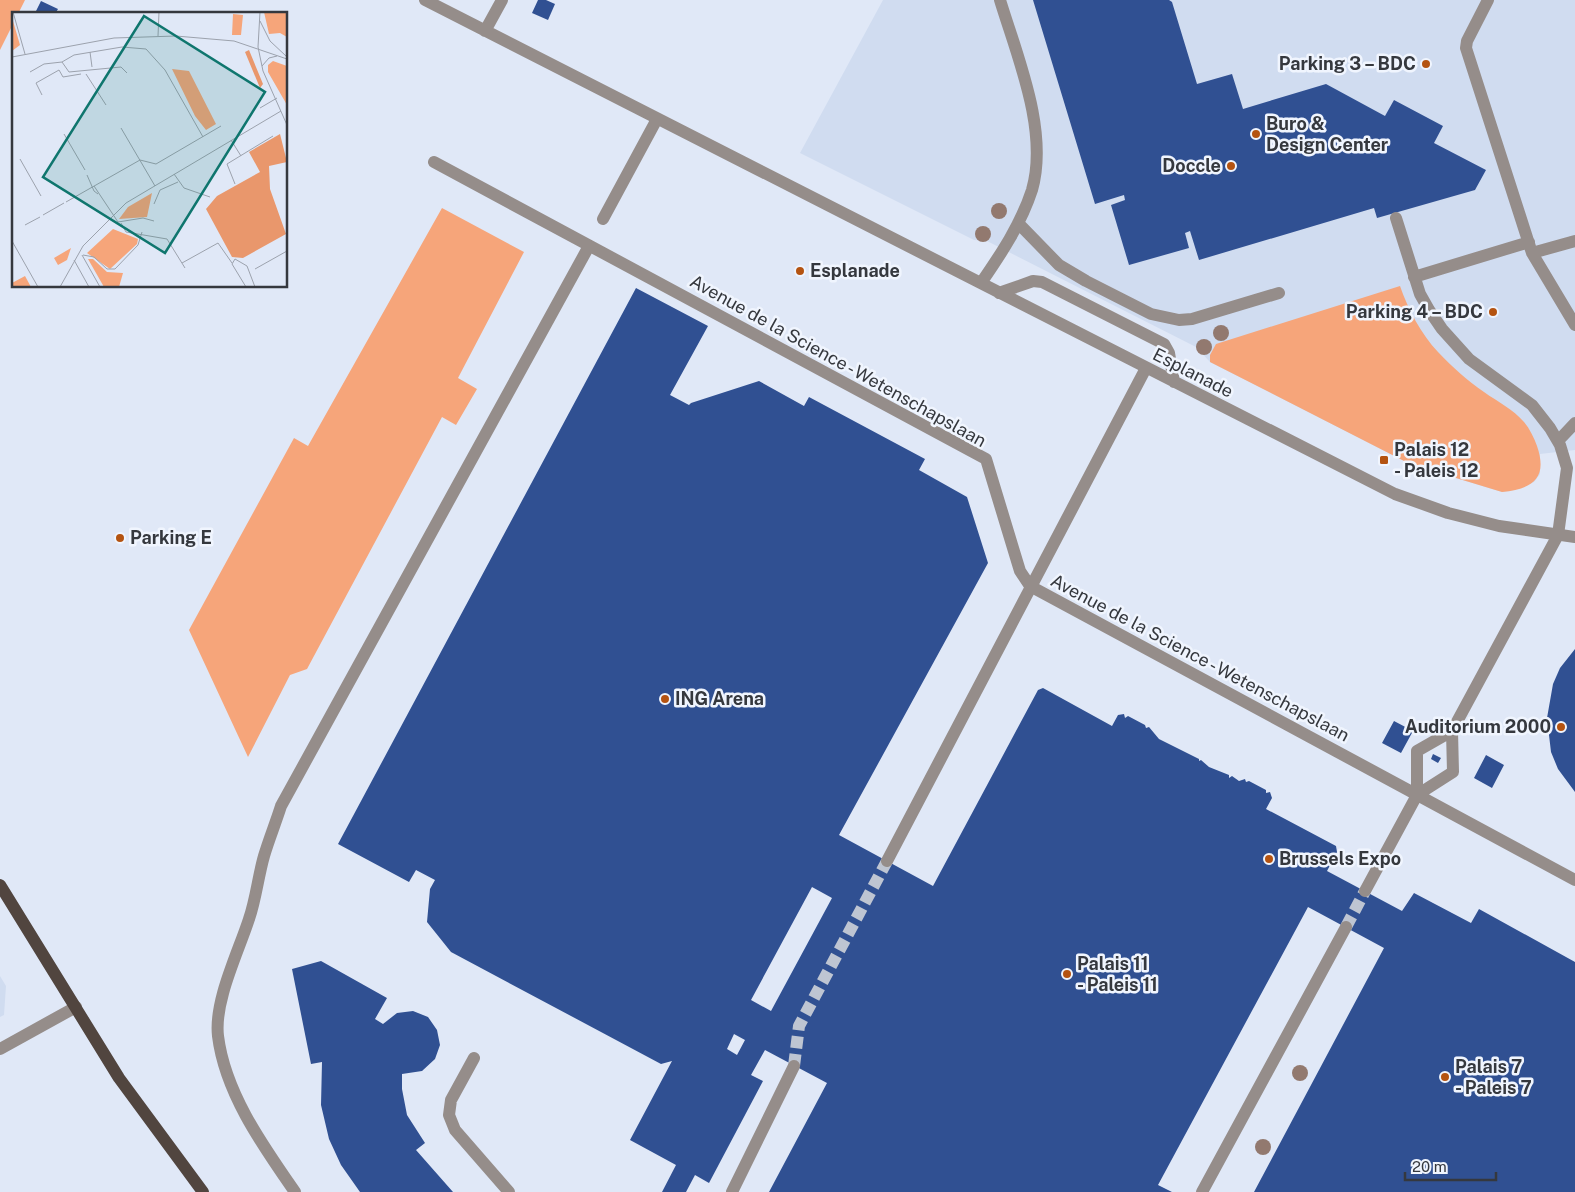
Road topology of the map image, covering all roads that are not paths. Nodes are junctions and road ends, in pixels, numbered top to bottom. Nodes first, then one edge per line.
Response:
1 (425, 0) edge
2 (502, 0) edge
3 (1000, 0) edge
4 (1488, 0) edge
5 (486, 31) junction
6 (657, 119) junction
7 (434, 162) dead end
8 (1396, 218) dead end
9 (603, 219) dead end
10 (1018, 223) junction
11 (1575, 241) edge
12 (589, 246) junction
13 (1531, 248) junction
14 (1414, 277) junction
15 (981, 283) junction
16 (999, 293) junction
17 (1279, 293) dead end
18 (1575, 325) edge
19 (1146, 368) junction
20 (1174, 382) junction
21 (1575, 423) edge
22 (1558, 441) junction
23 (1558, 535) junction
24 (1575, 537) edge
25 (1030, 586) junction
26 (1452, 731) junction
27 (1417, 795) junction
28 (887, 861) tunnel mouth
29 (1575, 880) edge
30 (0, 886) edge
31 (1365, 891) tunnel mouth
32 (1346, 928) tunnel mouth
33 (76, 1007) junction
34 (0, 1049) edge
35 (474, 1058) dead end
36 (794, 1066) tunnel mouth
37 (203, 1192) edge
38 (295, 1192) edge
39 (509, 1192) edge
40 (732, 1192) edge
41 (1202, 1192) edge

1 - 5 street, Esplanade
2 - 5 street
3 - 10 street
4 - 13 street
5 - 6 street, Esplanade
6 - 9 street
6 - 15 street, Esplanade
7 - 12 street, Avenue de la Science - Wetenschapslaan
8 - 14 street
10 - 15 street
10 - 17 street
11 - 13 street
12 - 25 street, Avenue de la Science - Wetenschapslaan
12 - 38 street
13 - 14 street
13 - 18 street
14 - 22 street
15 - 16 street, Esplanade
16 - 19 street, Esplanade
16 - 20 street
19 - 20 street, Esplanade
19 - 25 street
20 - 23 street, Esplanade
21 - 22 street
22 - 23 street
23 - 24 street, Esplanade
23 - 26 street
25 - 27 street, Avenue de la Science - Wetenschapslaan
25 - 28 street
26 - 27 street
26 - 27 street
27 - 29 street, Avenue de la Science - Wetenschapslaan
27 - 31 street
30 - 33 main road
32 - 41 street
33 - 34 street
33 - 37 main road
35 - 39 street
36 - 40 street

